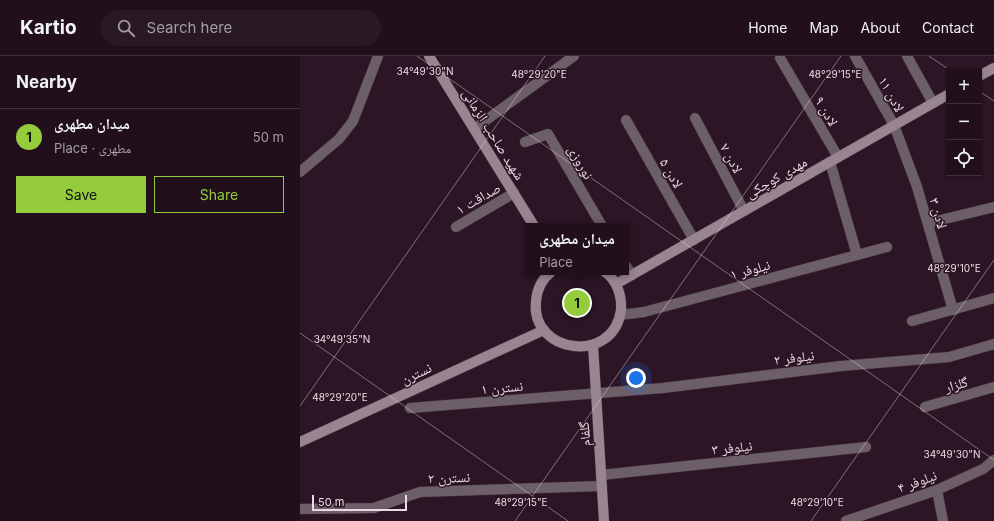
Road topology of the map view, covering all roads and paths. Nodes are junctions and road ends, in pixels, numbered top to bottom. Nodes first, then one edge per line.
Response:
1 (378, 56) edge
2 (429, 56) edge
3 (574, 56) edge
4 (855, 56) edge
5 (907, 56) edge
6 (780, 58) dead end
7 (994, 68) edge
8 (982, 74) edge
9 (946, 96) edge
10 (933, 103) junction
11 (695, 118) dead end
12 (626, 120) dead end
13 (894, 125) junction
14 (474, 129) junction
15 (525, 142) dead end
16 (834, 160) junction
17 (300, 172) edge
18 (514, 193) junction
19 (994, 207) edge
20 (744, 211) junction
21 (532, 223) edge
22 (600, 223) edge
23 (928, 223) junction
24 (456, 227) dead end
25 (694, 240) junction
26 (888, 247) dead end
27 (857, 255) junction
28 (629, 271) edge
29 (549, 275) edge
30 (608, 275) edge
31 (632, 276) junction
32 (616, 284) junction
33 (994, 298) edge
34 (953, 310) junction
35 (620, 315) junction
36 (912, 321) dead end
37 (544, 330) junction
38 (994, 344) edge
39 (592, 345) junction
40 (994, 388) edge
41 (596, 393) junction
42 (925, 407) dead end
43 (410, 408) dead end
44 (300, 442) edge
45 (866, 447) dead end
46 (994, 460) edge
47 (601, 475) junction
48 (602, 486) junction
49 (937, 490) junction
50 (300, 509) edge
51 (604, 521) edge
52 (846, 521) edge
53 (943, 521) edge

1 - 17 street
2 - 14 street, شهید صاحب الزمانی
3 - 14 street
4 - 13 street, لادن ۱۱
5 - 10 street
6 - 16 street, لادن ۹
7 - 8 street
9 - 10 street, مهدی کوچکی
10 - 13 street, مهدی کوچکی
11 - 20 street, لادن ۷
12 - 25 street, لادن ۵
13 - 16 street, مهدی کوچکی
13 - 23 street, لادن ۳
14 - 18 street, شهید صاحب الزمانی
15 - 22 street, نوروزی
16 - 20 street, مهدی کوچکی
16 - 27 street, لادن ۹
18 - 21 street, شهید صاحب الزمانی
18 - 24 street, صداقت ۱
19 - 23 street
20 - 25 street, مهدی کوچکی
23 - 34 street, لادن ۳
25 - 31 street, مهدی کوچکی
26 - 27 street, نیلوفر ۱
27 - 35 street, نیلوفر ۱
28 - 31 street
29 - 37 street
30 - 32 street
31 - 32 street, مهدی کوچکی
32 - 35 street
33 - 34 street
34 - 36 street
35 - 39 street
37 - 39 street
37 - 44 street, نسترن
38 - 41 street, نیلوفر ۲
39 - 41 street, گلفام
40 - 42 street, گلزار
41 - 43 street, نسترن ۱
41 - 47 street, گلفام
45 - 47 street, نیلوفر ۳
46 - 49 street, نیلوفر ۴
47 - 48 street, گلفام
48 - 50 street, نسترن ۲
48 - 51 street, گلفام
49 - 52 street, نیلوفر ۴
49 - 53 street

